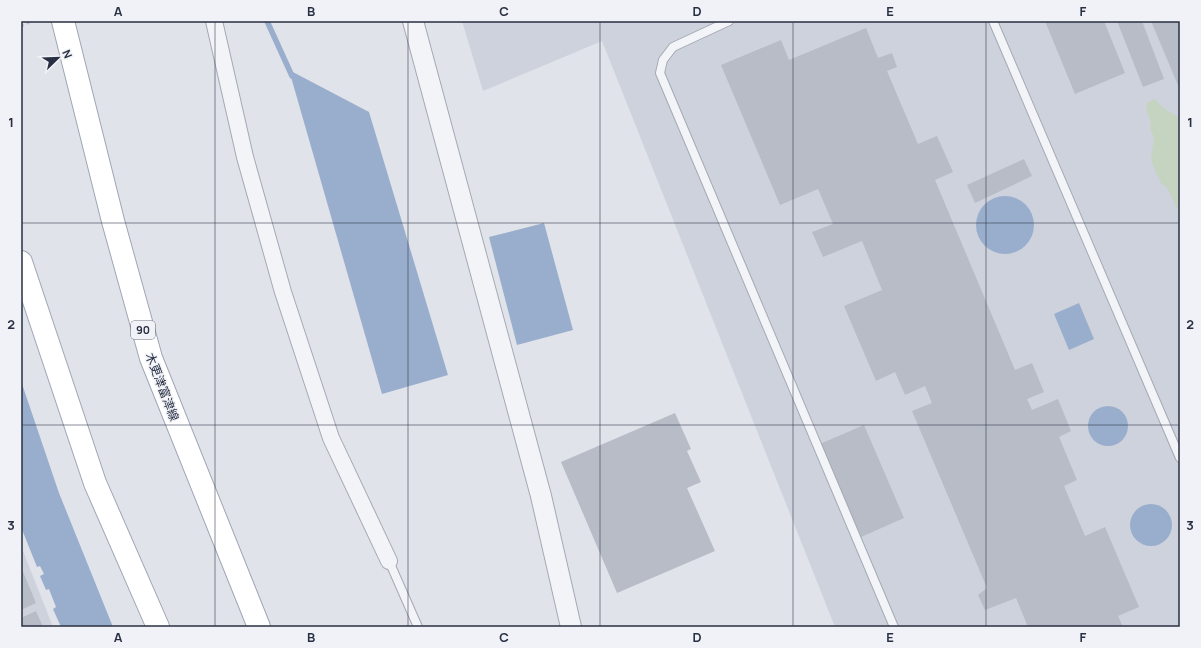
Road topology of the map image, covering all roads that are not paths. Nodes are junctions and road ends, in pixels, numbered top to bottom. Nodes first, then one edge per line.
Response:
1 (63, 21) edge
2 (214, 21) edge
3 (414, 21) edge
4 (729, 21) edge
5 (993, 21) edge
6 (21, 262) edge
7 (1180, 458) edge
8 (389, 561) joint
9 (158, 627) edge
10 (259, 627) edge
11 (418, 627) edge
12 (571, 627) edge
13 (894, 627) edge

1 - 10 main road, 木更津富津線 / 90
2 - 8 street
3 - 12 street
4 - 13 lane
5 - 7 lane
6 - 9 main road
8 - 11 lane

